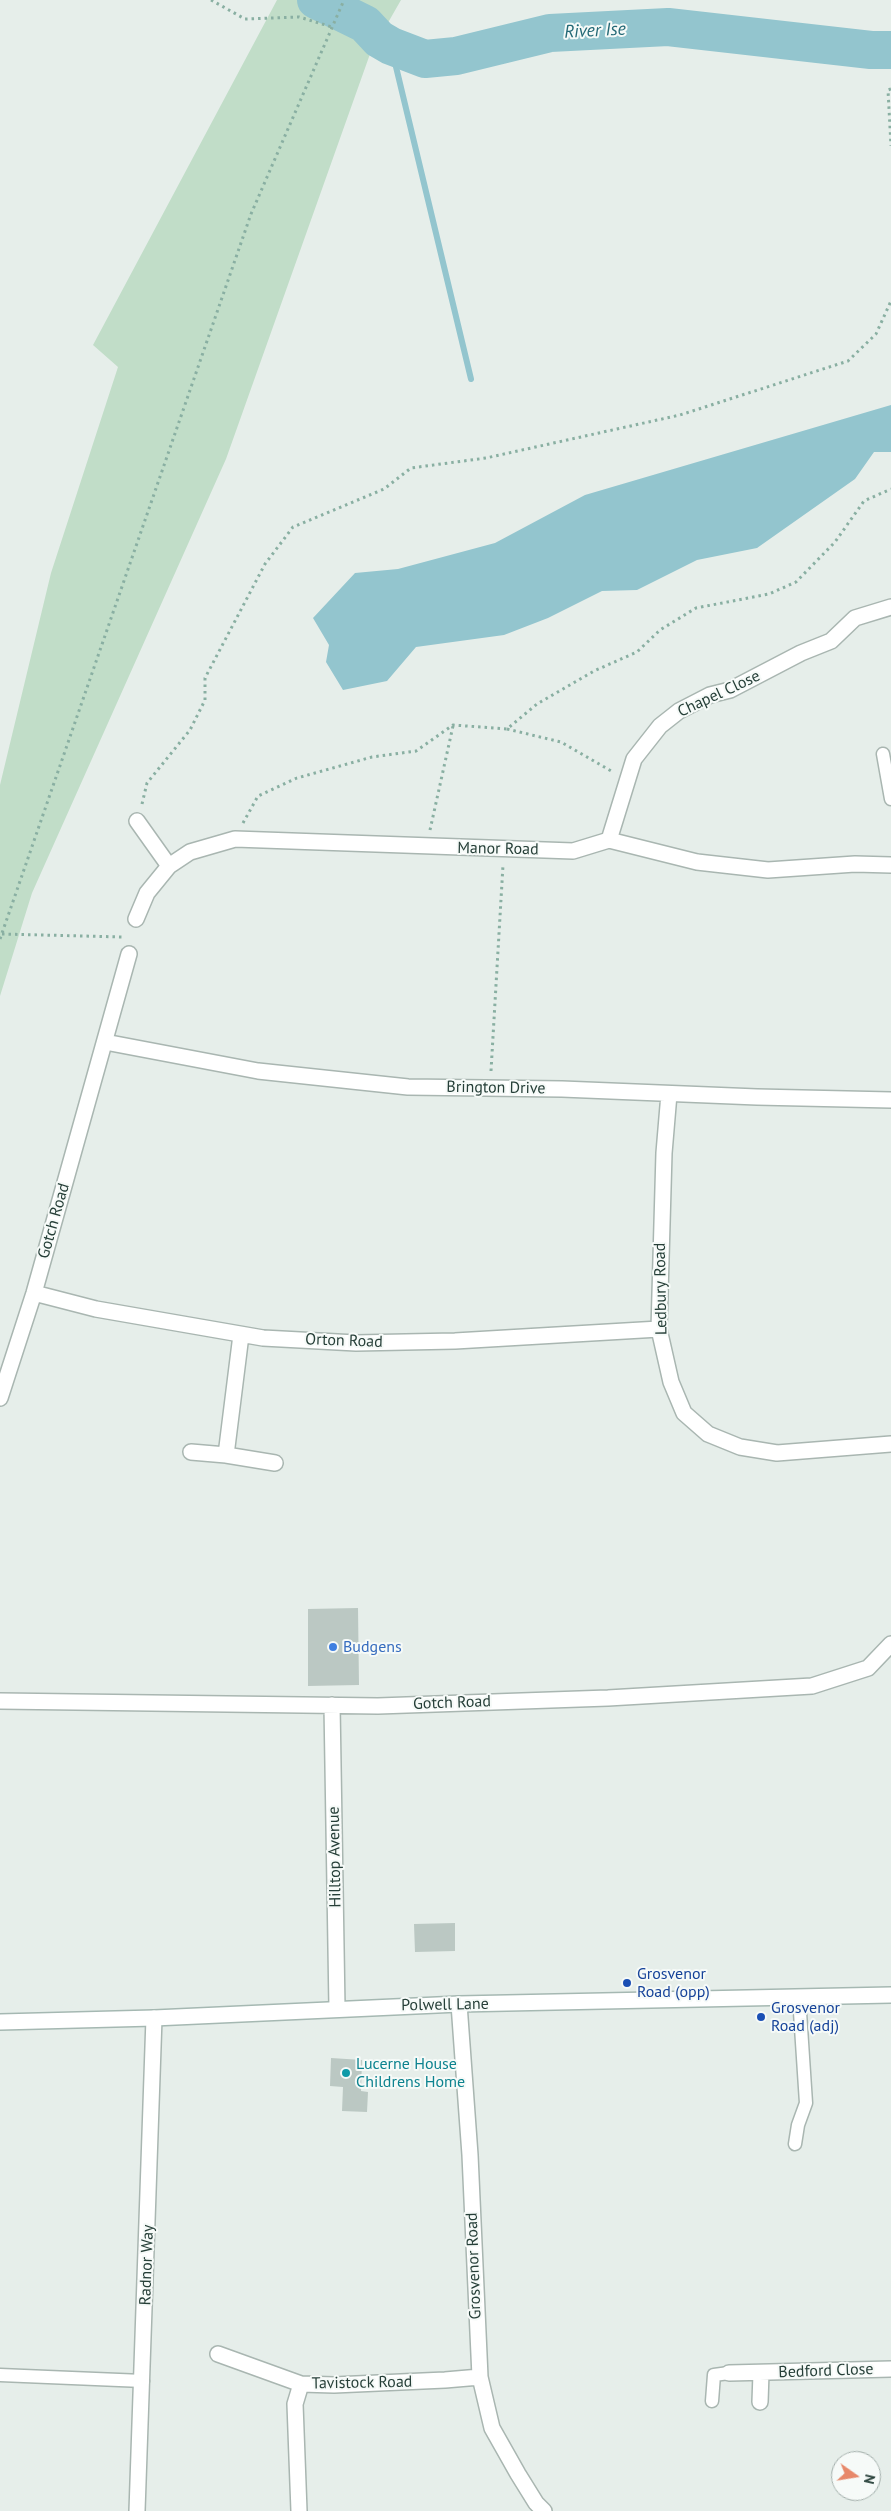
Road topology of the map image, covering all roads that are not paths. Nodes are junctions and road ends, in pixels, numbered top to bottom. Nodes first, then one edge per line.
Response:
1 (891, 607) edge
2 (883, 754) dead end
3 (891, 799) edge
4 (137, 821) road end
5 (609, 840) junction
6 (891, 865) edge
7 (169, 866) junction
8 (136, 919) dead end
9 (129, 954) dead end
10 (104, 1042) junction
11 (669, 1094) junction
12 (891, 1100) edge
13 (34, 1293) junction
14 (659, 1329) junction
15 (241, 1335) junction
16 (0, 1398) edge
17 (891, 1444) edge
18 (191, 1452) dead end
19 (226, 1455) junction
20 (275, 1464) dead end
21 (890, 1648) edge
22 (0, 1701) edge
23 (332, 1705) junction
24 (891, 1995) edge
25 (799, 1997) junction
26 (459, 2004) junction
27 (338, 2008) junction
28 (154, 2018) junction
29 (0, 2022) edge
30 (795, 2144) dead end
31 (218, 2354) dead end
32 (891, 2369) edge
33 (729, 2373) joint
34 (761, 2373) junction
35 (0, 2375) edge
36 (480, 2377) junction
37 (143, 2380) junction
38 (301, 2384) junction
39 (712, 2401) dead end
40 (760, 2402) dead end
41 (137, 2511) edge
42 (299, 2511) edge
43 (544, 2511) edge

1 - 5 street, Chapel Close
2 - 3 lane
4 - 7 street
5 - 6 street
5 - 7 street, Manor Road
7 - 8 street, Manor Road
9 - 10 street, Gotch Road
10 - 11 street, Brington Drive
10 - 13 street, Gotch Road
11 - 12 street, Brington Drive
11 - 14 street, Ledbury Road
13 - 15 street, Orton Road
13 - 16 street, Gotch Road
14 - 15 street, Orton Road
14 - 17 street, Ledbury Road
15 - 19 street
18 - 19 street
19 - 20 street
21 - 23 street, Gotch Road
22 - 23 street, Gotch Road
23 - 27 street, Hilltop Avenue
24 - 25 street, Polwell Lane
25 - 26 street, Polwell Lane
25 - 30 lane
26 - 27 street, Polwell Lane
26 - 36 street, Grosvenor Road
27 - 28 street, Polwell Lane
28 - 29 street, Polwell Lane
28 - 37 street, Radnor Way
31 - 38 street, Tavistock Road
32 - 34 street, Bedford Close
33 - 34 street, Bedford Close
33 - 39 lane
34 - 40 street, Bedford Close
35 - 37 lane
36 - 38 street, Tavistock Road
36 - 43 street, Grosvenor Road
37 - 41 street, Radnor Way
38 - 42 street

